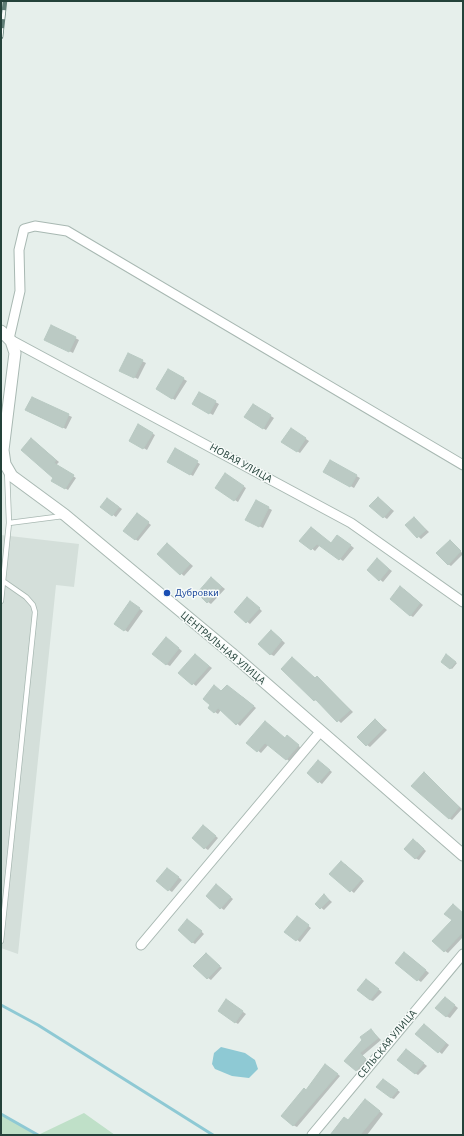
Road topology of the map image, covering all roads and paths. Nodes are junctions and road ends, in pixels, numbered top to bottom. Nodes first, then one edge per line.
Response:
1 (1, 332) edge
2 (9, 339) junction
3 (463, 465) edge
4 (7, 468) junction
5 (65, 516) junction
6 (9, 523) junction
7 (3, 581) junction
8 (1, 601) edge
9 (463, 602) edge
10 (320, 732) junction
11 (463, 855) edge
12 (1, 941) edge
13 (141, 946) dead end
14 (463, 954) edge
15 (312, 1135) edge

1 - 2 street
2 - 3 street
2 - 4 street, ЦЕНТРАЛЬНАЯ УЛИЦА
2 - 9 street, НОВАЯ УЛИЦА
4 - 5 street, ЦЕНТРАЛЬНАЯ УЛИЦА
4 - 6 lane
5 - 6 lane
5 - 10 street, ЦЕНТРАЛЬНАЯ УЛИЦА
6 - 7 lane
7 - 8 lane
7 - 12 lane
10 - 11 street, ЦЕНТРАЛЬНАЯ УЛИЦА
10 - 13 street
14 - 15 street, СЕЛЬСКАЯ УЛИЦА

